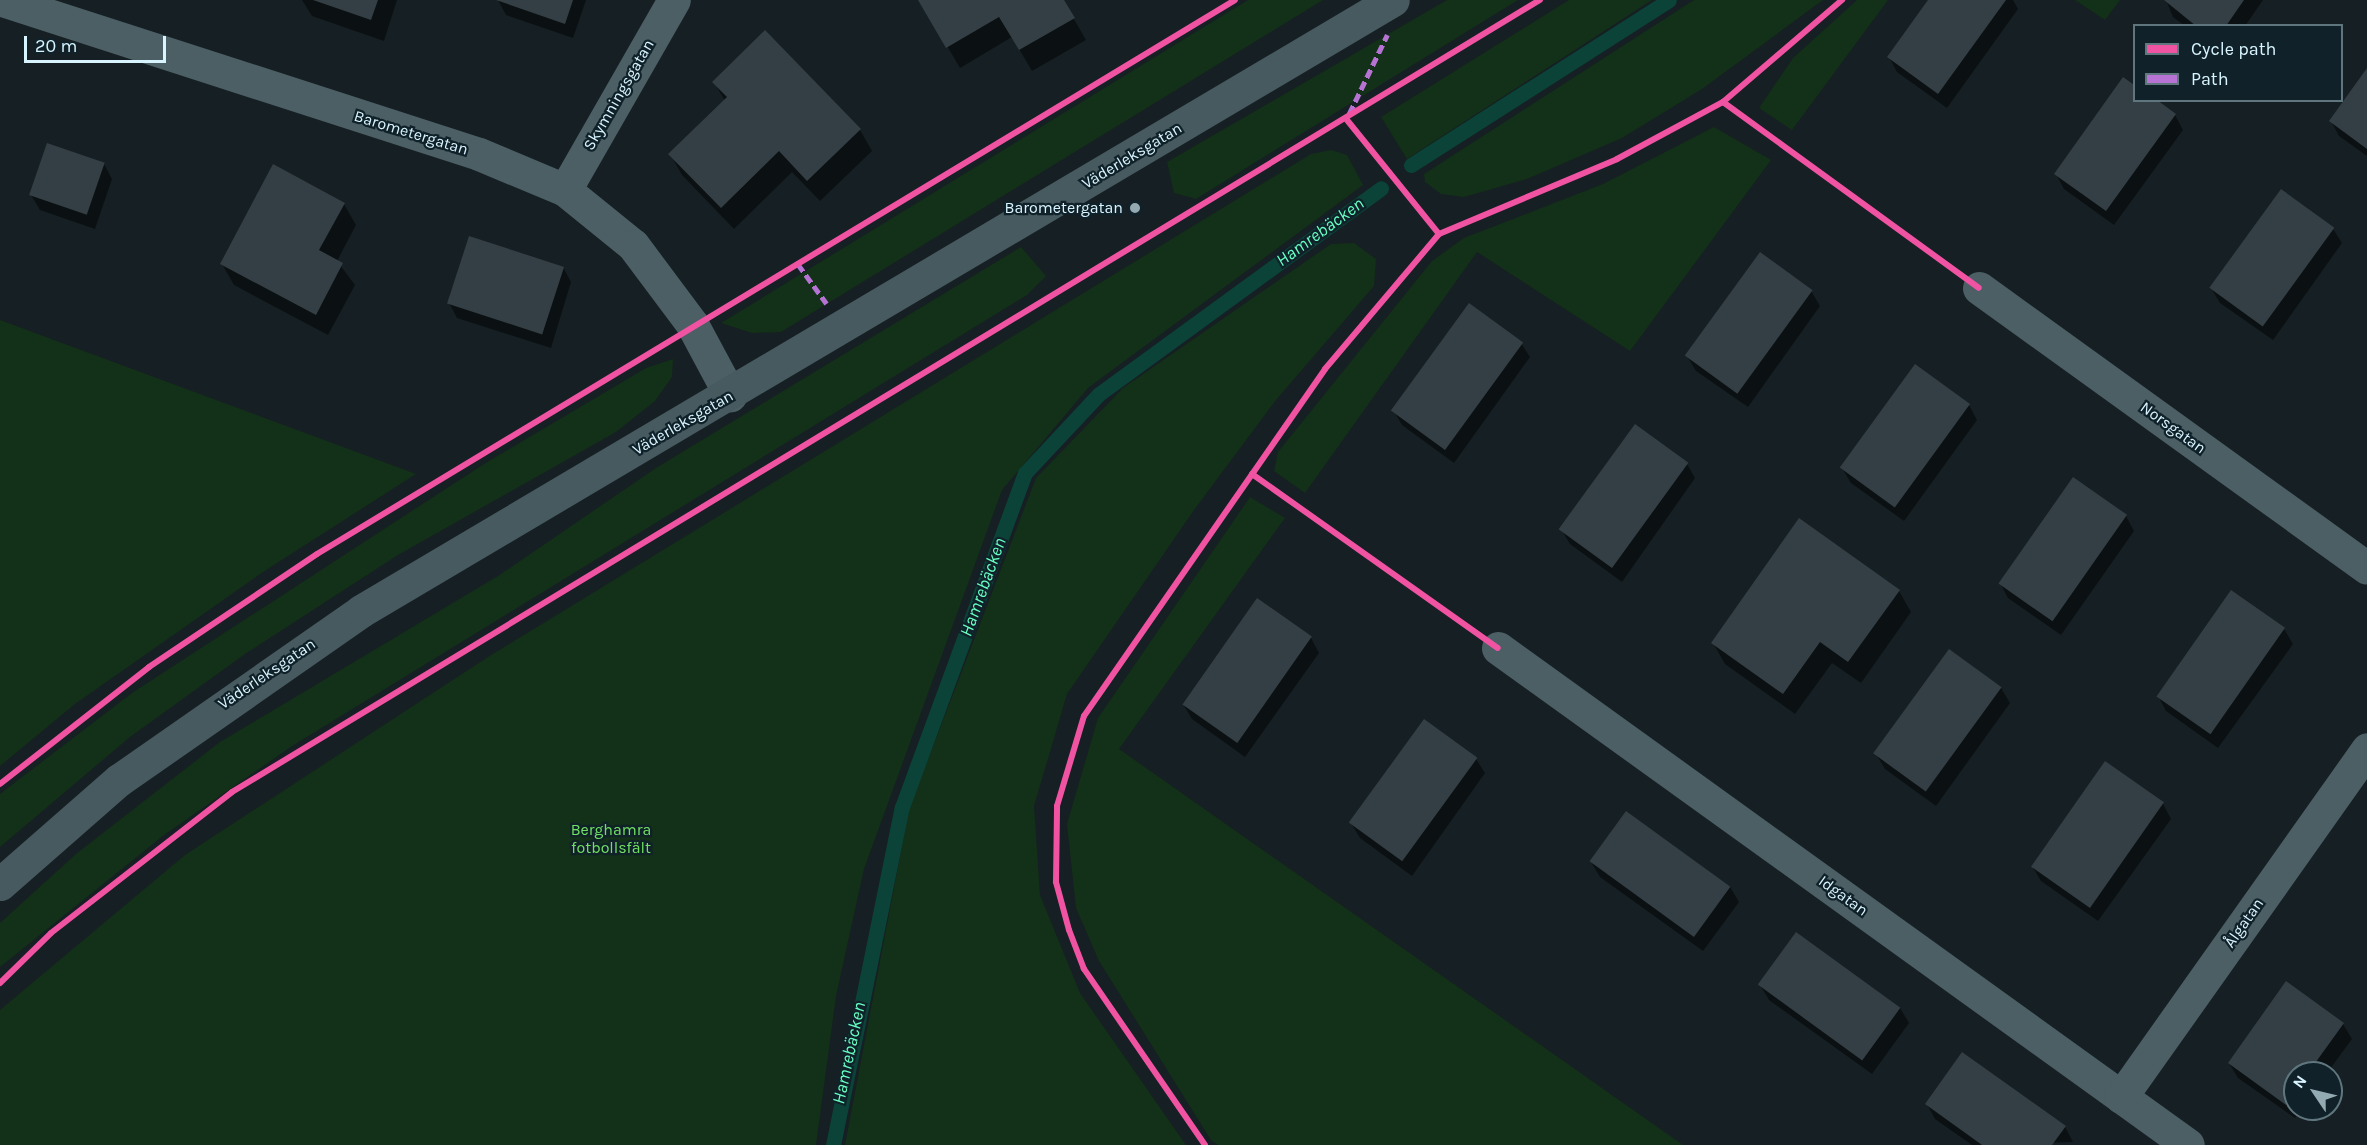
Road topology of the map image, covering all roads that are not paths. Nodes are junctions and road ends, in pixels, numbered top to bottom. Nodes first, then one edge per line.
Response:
1 (2, 0) edge
2 (674, 0) edge
3 (1393, 0) edge
4 (565, 190) junction
5 (1979, 288) dead end
6 (730, 395) junction
7 (2367, 568) edge
8 (1498, 648) dead end
9 (2367, 749) edge
10 (0, 884) edge
11 (2121, 1097) junction
12 (2188, 1145) edge

1 - 4 street, Barometergatan
2 - 4 street, Skymningsgatan
3 - 6 street, Väderleksgatan
4 - 6 street, Barometergatan
5 - 7 street, Norsgatan
6 - 10 street, Väderleksgatan
8 - 11 street, Idgatan
9 - 11 street, Ålgatan
11 - 12 street, Idgatan

